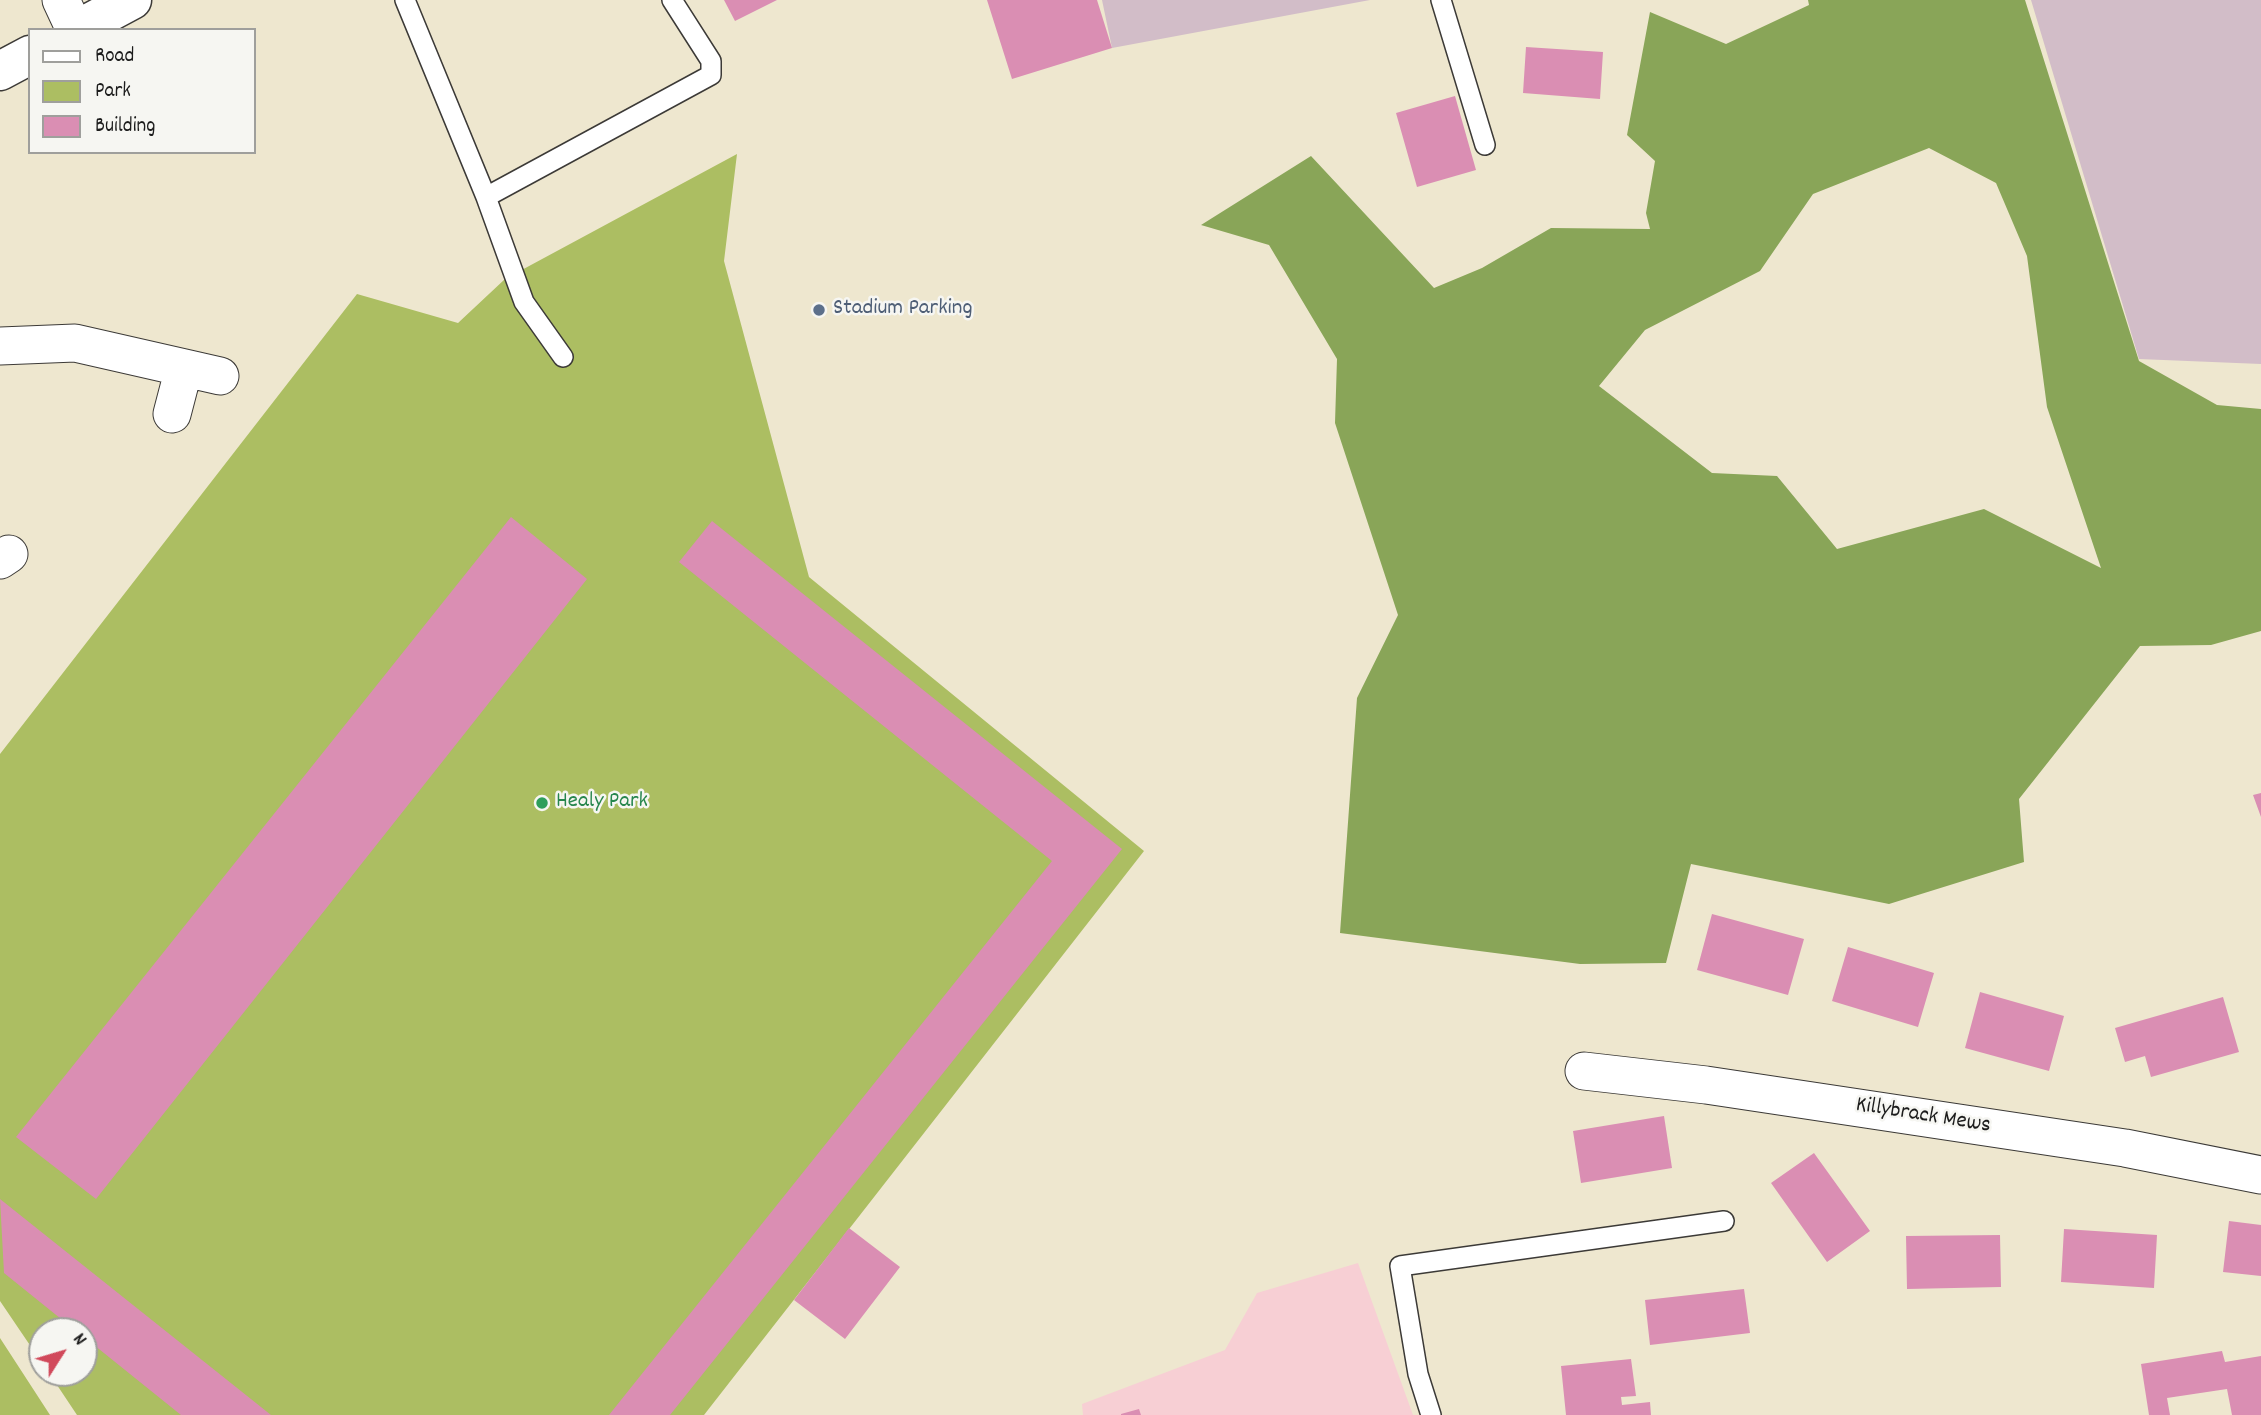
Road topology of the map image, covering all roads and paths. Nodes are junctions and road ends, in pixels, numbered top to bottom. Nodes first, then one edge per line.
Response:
1 (61, 0) edge
2 (132, 0) edge
3 (405, 0) edge
4 (672, 0) edge
5 (1441, 0) edge
6 (75, 28) edge
7 (80, 28) edge
8 (28, 56) edge
9 (0, 71) edge
10 (1485, 145) dead end
11 (486, 197) junction
12 (0, 346) edge
13 (564, 357) dead end
14 (184, 368) junction
15 (220, 376) dead end
16 (172, 414) dead end
17 (1584, 1071) dead end
18 (2261, 1175) edge
19 (1724, 1222) dead end
20 (1431, 1415) edge

1 - 6 street
2 - 7 main road
3 - 11 lane
4 - 11 lane
5 - 10 lane
8 - 9 main road
11 - 13 lane
12 - 14 street
14 - 15 street
14 - 16 street
17 - 18 street, Killybrack Mews
19 - 20 lane

